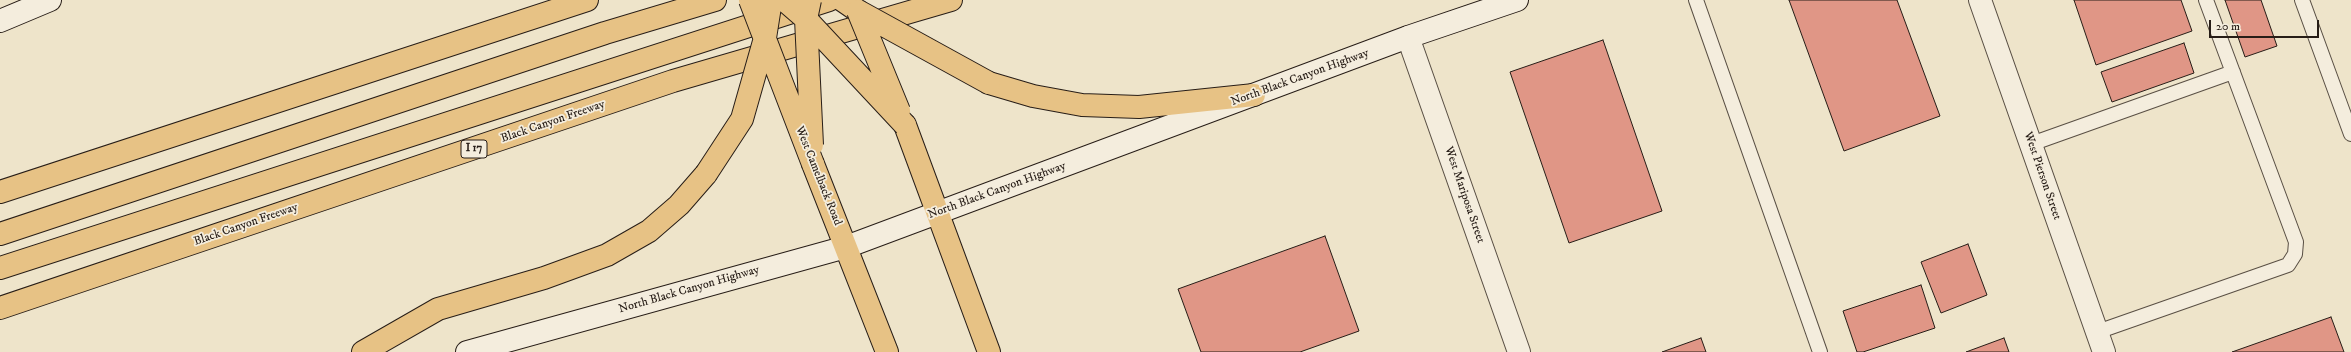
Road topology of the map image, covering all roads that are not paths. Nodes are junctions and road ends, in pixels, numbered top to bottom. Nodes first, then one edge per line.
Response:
1 (50, 0) edge
2 (587, 0) edge
3 (715, 0) edge
4 (750, 0) edge
5 (771, 0) edge
6 (784, 0) edge
7 (829, 0) edge
8 (951, 0) edge
9 (1517, 0) edge
10 (1696, 0) edge
11 (1980, 0) edge
12 (2206, 0) edge
13 (2302, 0) edge
14 (851, 4) edge
15 (808, 9) edge
16 (0, 21) edge
17 (1408, 37) junction
18 (765, 38) junction
19 (2233, 72) junction
20 (1254, 95) junction
21 (905, 125) junction
22 (2351, 134) edge
23 (2031, 144) junction
24 (813, 164) junction
25 (0, 192) edge
26 (938, 213) junction
27 (0, 234) edge
28 (846, 247) junction
29 (0, 268) edge
30 (0, 308) edge
31 (2100, 342) edge
32 (363, 352) edge
33 (467, 352) edge
34 (887, 352) edge
35 (989, 352) edge
36 (1519, 352) edge
37 (1820, 352) edge

1 - 16 main road
2 - 25 main road
3 - 27 main road
4 - 18 main road, West Camelback Road, bridge
5 - 18 main road, bridge
6 - 15 main road, bridge
7 - 29 main road
8 - 30 main road, Black Canyon Freeway / I 17
9 - 17 main road, North Black Canyon Highway
10 - 37 lane
11 - 23 main road, West Pierson Street
12 - 19 lane
13 - 22 lane
14 - 20 main road, bridge
14 - 21 main road, bridge
15 - 21 main road, bridge
15 - 24 main road, bridge
17 - 20 main road, North Black Canyon Highway
17 - 36 main road, West Mariposa Street
18 - 24 main road, West Camelback Road, bridge
18 - 32 main road, bridge
19 - 23 lane
19 - 31 lane
20 - 26 main road, North Black Canyon Highway
21 - 26 main road
23 - 31 main road, West Pierson Street
24 - 28 main road, West Camelback Road
26 - 28 main road, North Black Canyon Highway
26 - 35 main road
28 - 33 main road, North Black Canyon Highway
28 - 34 main road, West Camelback Road

